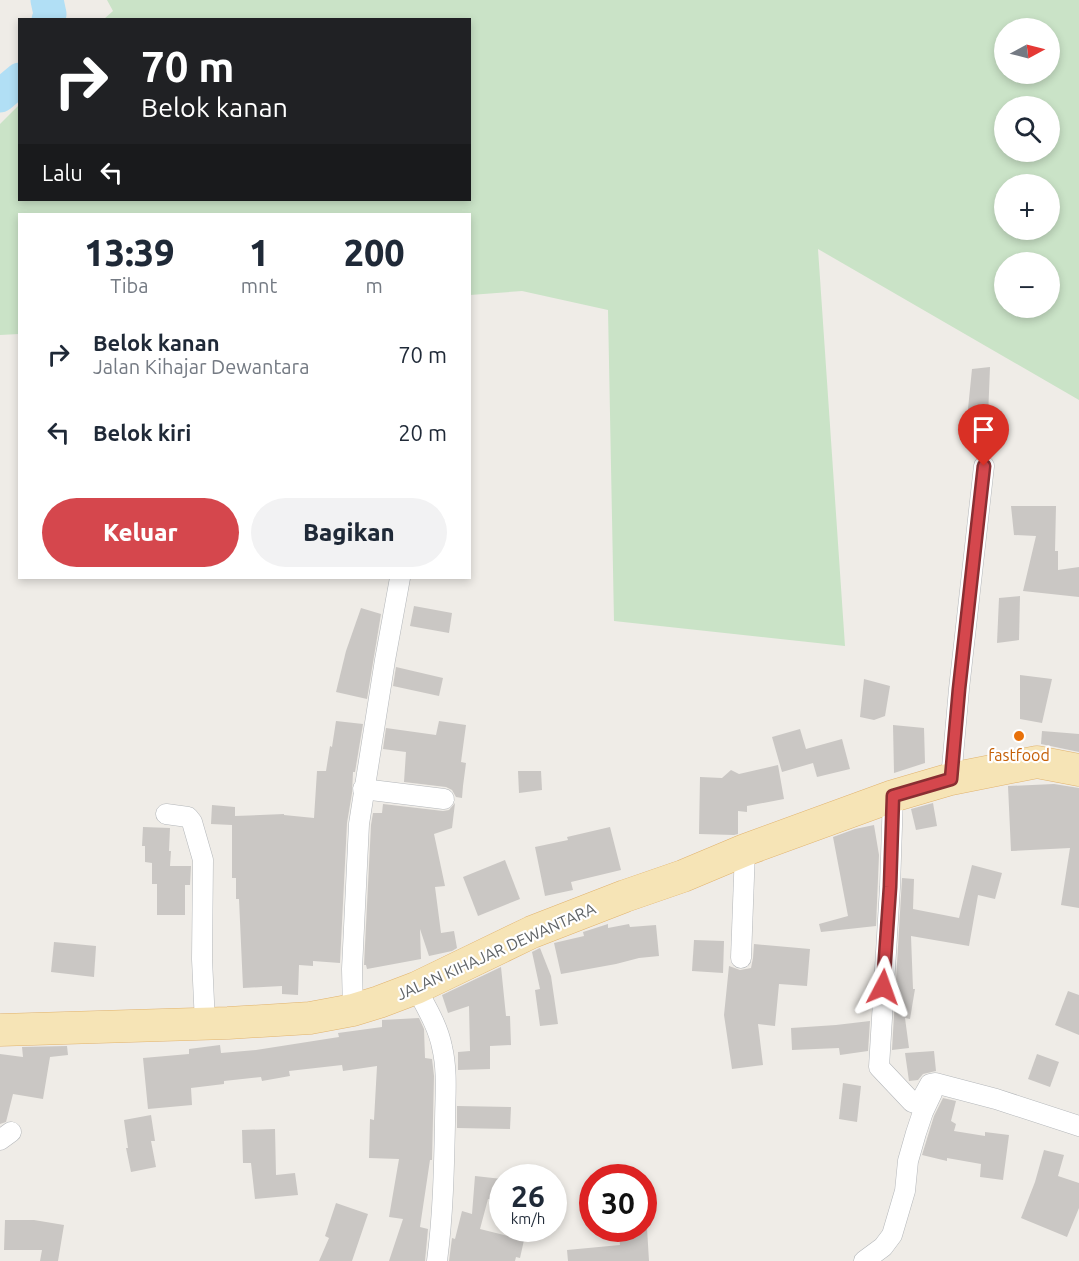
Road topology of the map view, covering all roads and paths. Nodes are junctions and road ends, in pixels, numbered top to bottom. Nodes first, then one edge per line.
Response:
1 (984, 466) dead end
2 (400, 579) edge
3 (1079, 770) edge
4 (951, 779) junction
5 (363, 789) junction
6 (893, 796) junction
7 (444, 799) dead end
8 (166, 814) dead end
9 (745, 850) junction
10 (741, 958) dead end
11 (416, 988) junction
12 (352, 1010) junction
13 (206, 1023) junction
14 (0, 1030) edge
15 (947, 1085) junction
16 (1079, 1126) edge
17 (437, 1261) edge
18 (864, 1261) edge

1 - 4 street
2 - 5 street
3 - 4 main road, JALAN KIHAJAR DEWANTARA
4 - 6 main road, JALAN KIHAJAR DEWANTARA
5 - 7 street
5 - 12 street
6 - 9 main road, JALAN KIHAJAR DEWANTARA
6 - 15 street
8 - 13 street
9 - 10 street
9 - 11 main road, JALAN KIHAJAR DEWANTARA
11 - 12 main road, JALAN KIHAJAR DEWANTARA
11 - 17 street
12 - 13 main road, JALAN KIHAJAR DEWANTARA
13 - 14 main road, JALAN KIHAJAR DEWANTARA
15 - 16 street
15 - 18 street

